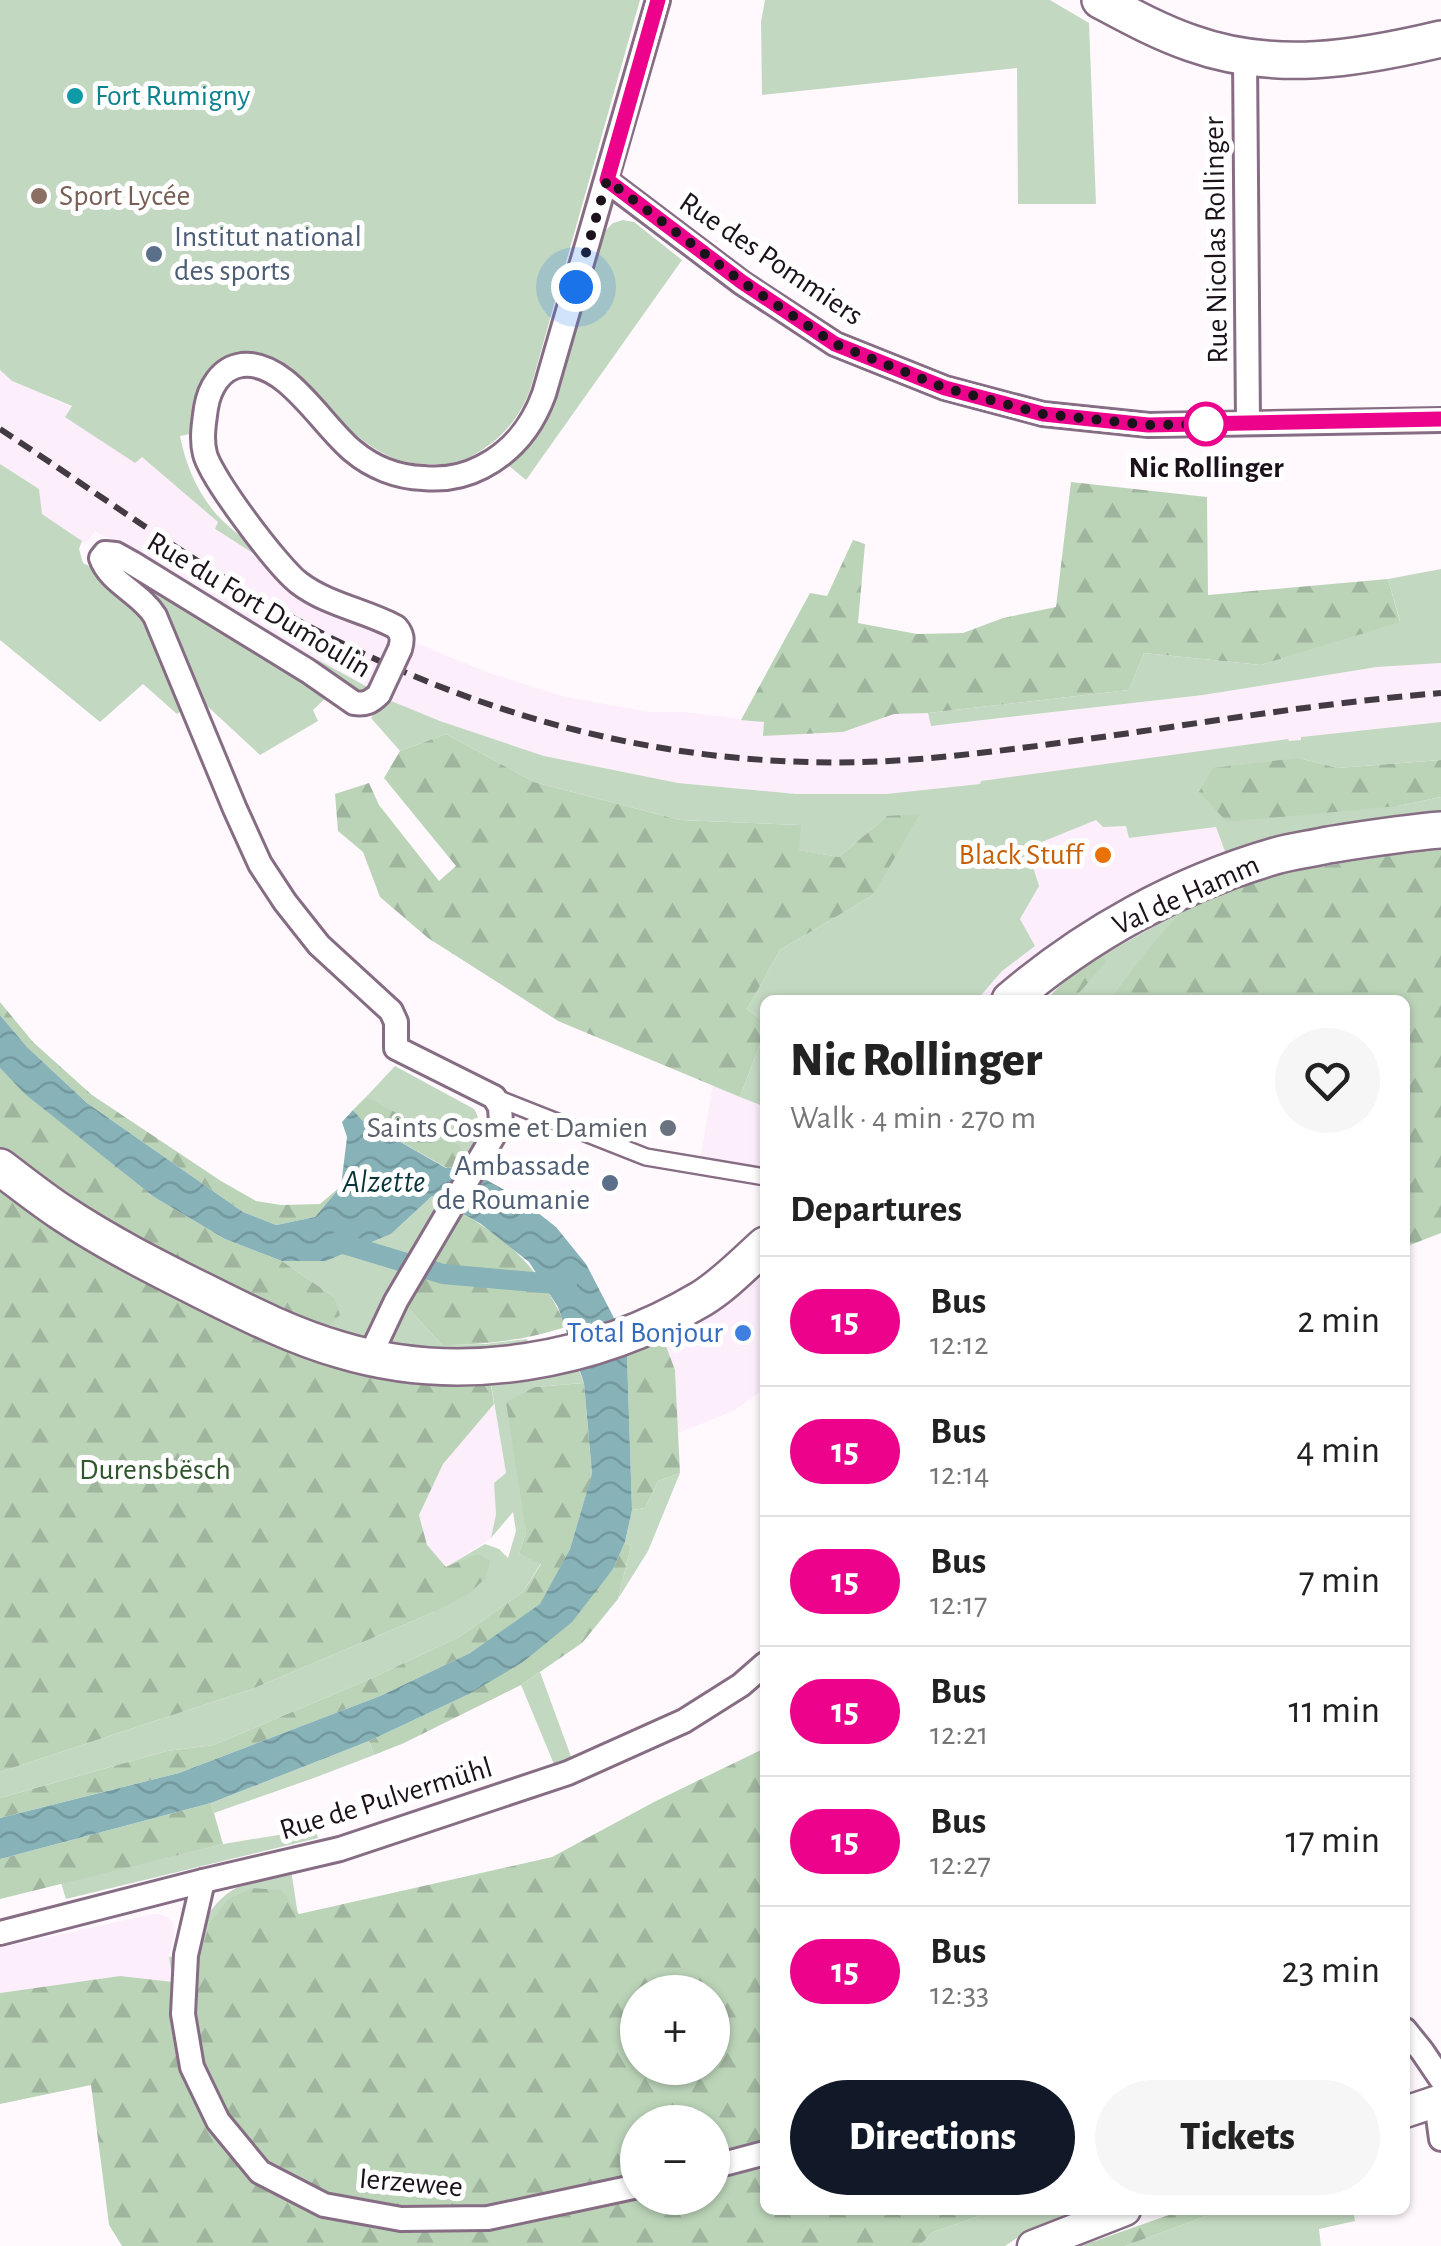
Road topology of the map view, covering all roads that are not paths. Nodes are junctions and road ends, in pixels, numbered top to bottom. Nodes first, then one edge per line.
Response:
1 (658, 0) edge
2 (1100, 0) edge
3 (1441, 40) edge
4 (1244, 57) junction
5 (607, 180) junction
6 (1441, 420) edge
7 (1248, 423) junction
8 (1441, 830) edge
9 (1016, 995) edge
10 (494, 1097) junction
11 (0, 1167) edge
12 (760, 1176) edge
13 (760, 1249) edge
14 (369, 1358) junction
15 (760, 1668) edge
16 (203, 1881) junction
17 (0, 1933) edge
18 (1410, 2036) edge
19 (1439, 2094) edge
20 (1410, 2109) edge
21 (1441, 2138) edge
22 (760, 2154) edge
23 (730, 2162) edge
24 (620, 2190) edge
25 (1112, 2215) edge
26 (1034, 2246) edge

1 - 5 street, Rue du Fort Dumoulin
2 - 4 main road
3 - 4 main road
4 - 7 street, Rue Nicolas Rollinger
5 - 7 street, Rue des Pommiers
5 - 10 street, Rue du Fort Dumoulin, bridge
6 - 7 street, Rue des Pommiers
8 - 9 main road, Val de Hamm
10 - 12 street
10 - 14 street
11 - 14 main road
13 - 14 main road
15 - 16 street, Rue de Pulvermühl
16 - 17 street, Rue de Pulvermühl
16 - 24 street, Ierzewee
18 - 19 street
19 - 20 main road
19 - 21 street
22 - 23 street
25 - 26 main road

